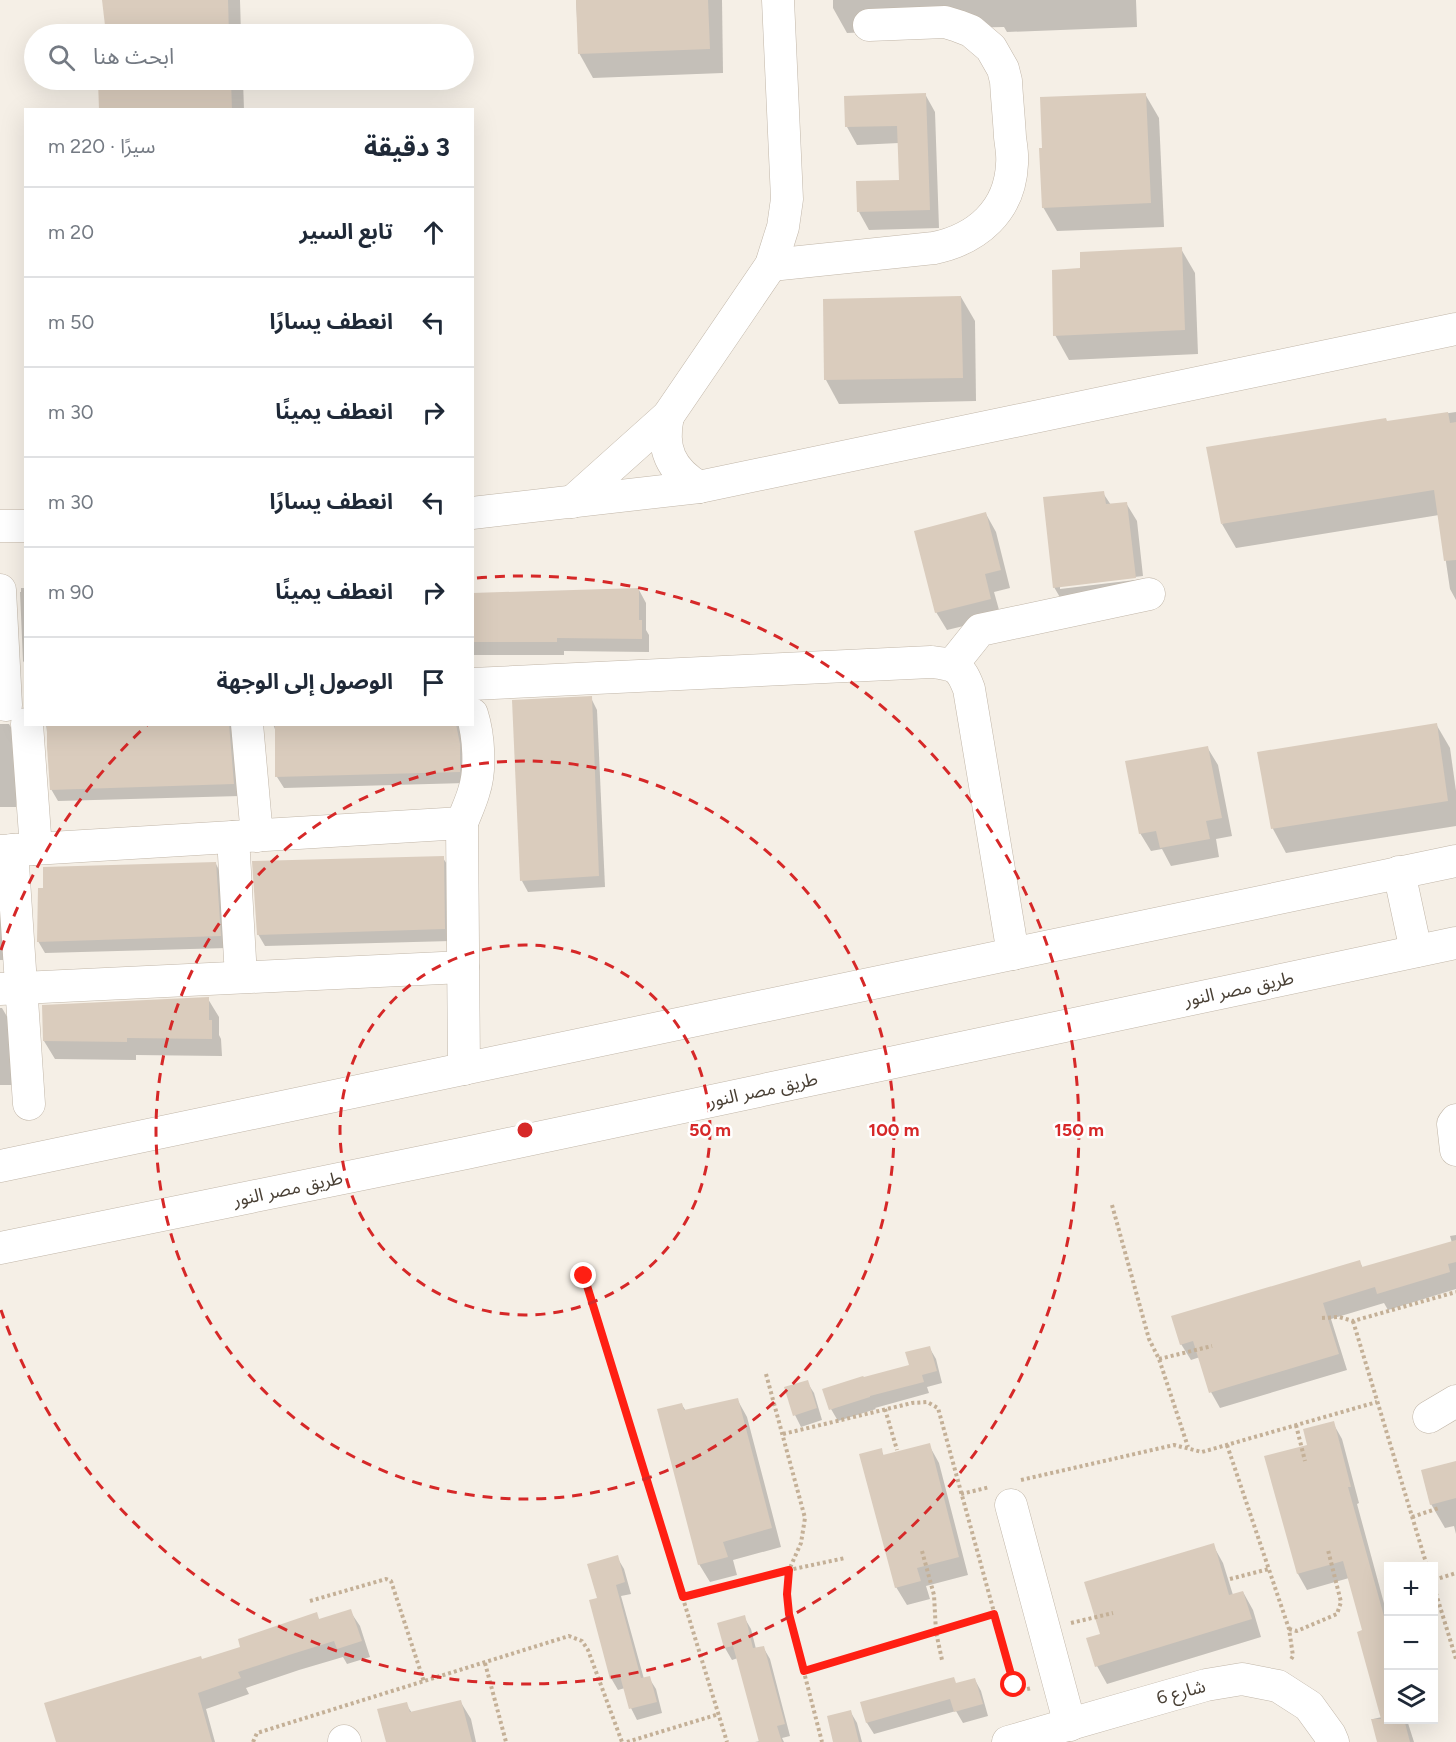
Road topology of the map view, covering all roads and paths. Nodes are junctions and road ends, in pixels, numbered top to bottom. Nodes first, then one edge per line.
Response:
1 (778, 0) edge
2 (869, 25) dead end
3 (771, 266) junction
4 (1456, 329) edge
5 (668, 416) junction
6 (699, 487) junction
7 (572, 502) junction
8 (474, 513) edge
9 (0, 526) edge
10 (24, 526) edge
11 (0, 590) edge
12 (1149, 594) dead end
13 (952, 665) junction
14 (474, 684) edge
15 (18, 709) edge
16 (474, 720) edge
17 (247, 726) edge
18 (462, 823) junction
19 (245, 836) junction
20 (16, 850) edge
21 (1456, 861) edge
22 (1399, 872) junction
23 (1456, 944) edge
24 (1416, 951) junction
25 (1013, 954) junction
26 (463, 967) junction
27 (241, 977) junction
28 (11, 989) edge
29 (464, 1069) junction
30 (29, 1104) dead end
31 (1456, 1120) edge
32 (1456, 1150) edge
33 (0, 1166) edge
34 (1112, 1205) dead end
35 (0, 1248) edge
36 (584, 1276) dead end
37 (1456, 1292) edge
38 (1322, 1318) dead end
39 (1353, 1321) junction
40 (1212, 1346) dead end
41 (1159, 1359) junction
42 (766, 1374) dead end
43 (1456, 1401) edge
44 (1377, 1402) junction
45 (885, 1409) junction
46 (1429, 1417) dead end
47 (1296, 1425) junction
48 (783, 1434) junction
49 (1227, 1445) junction
50 (1188, 1448) junction
51 (897, 1450) dead end
52 (1305, 1461) dead end
53 (1007, 1491) junction
54 (961, 1494) junction
55 (1439, 1508) dead end
56 (1412, 1517) junction
57 (1328, 1550) dead end
58 (922, 1551) dead end
59 (845, 1558) dead end
60 (1426, 1562) edge
61 (1269, 1569) junction
62 (789, 1570) junction
63 (1456, 1573) edge
64 (1230, 1579) dead end
65 (1438, 1579) edge
66 (683, 1597) junction
67 (310, 1600) dead end
68 (1438, 1600) edge
69 (1113, 1613) dead end
70 (994, 1614) junction
71 (1062, 1626) dead end
72 (1289, 1629) junction
73 (936, 1632) junction
74 (1456, 1659) edge
75 (942, 1660) dead end
76 (485, 1663) junction
77 (804, 1671) junction
78 (1058, 1681) junction
79 (424, 1682) junction
80 (1278, 1686) junction
81 (719, 1714) junction
82 (1070, 1725) junction
83 (253, 1742) edge
84 (506, 1742) edge
85 (622, 1742) edge
86 (627, 1742) edge
87 (727, 1742) edge
88 (822, 1742) edge
89 (1008, 1742) edge
90 (1333, 1742) edge

1 - 3 street
2 - 3 street
3 - 5 street
4 - 6 street
5 - 6 street
5 - 7 street
6 - 7 street
7 - 8 street
9 - 10 street
11 - 15 street
12 - 13 street
13 - 14 street
13 - 25 street
15 - 20 street
16 - 18 street
17 - 19 street
18 - 19 street
18 - 26 street
19 - 20 street
19 - 27 street
20 - 28 street
21 - 22 street
22 - 24 street
22 - 25 street
23 - 24 street, طريق مصر النور
24 - 35 street, طريق مصر النور
25 - 29 street
26 - 27 street
26 - 29 street
27 - 28 street
28 - 30 street
29 - 33 street
31 - 32 street
34 - 41 path
36 - 66 path
37 - 39 path
38 - 39 path
39 - 44 path
40 - 41 path
41 - 50 path
42 - 48 path
43 - 46 street
44 - 47 path
44 - 56 path
45 - 48 path
45 - 51 path
45 - 54 path
47 - 49 path
47 - 52 path
48 - 62 path
49 - 50 path
49 - 61 path
50 - 53 path
53 - 54 path
53 - 78 street
54 - 70 path
55 - 56 path
56 - 60 path
57 - 72 path
58 - 73 path
59 - 62 path
61 - 64 path
61 - 72 path
62 - 66 path
62 - 77 path
63 - 65 path
66 - 81 path
67 - 79 path
68 - 74 path
69 - 71 path
70 - 73 path
70 - 78 path
72 - 80 path
73 - 75 path
73 - 77 path
76 - 79 path
76 - 84 path
76 - 85 path
77 - 88 path
78 - 82 street
79 - 83 path
80 - 82 street, شارع 6
80 - 90 street, شارع 6
81 - 86 path
81 - 87 path
82 - 89 street, شارع 6

